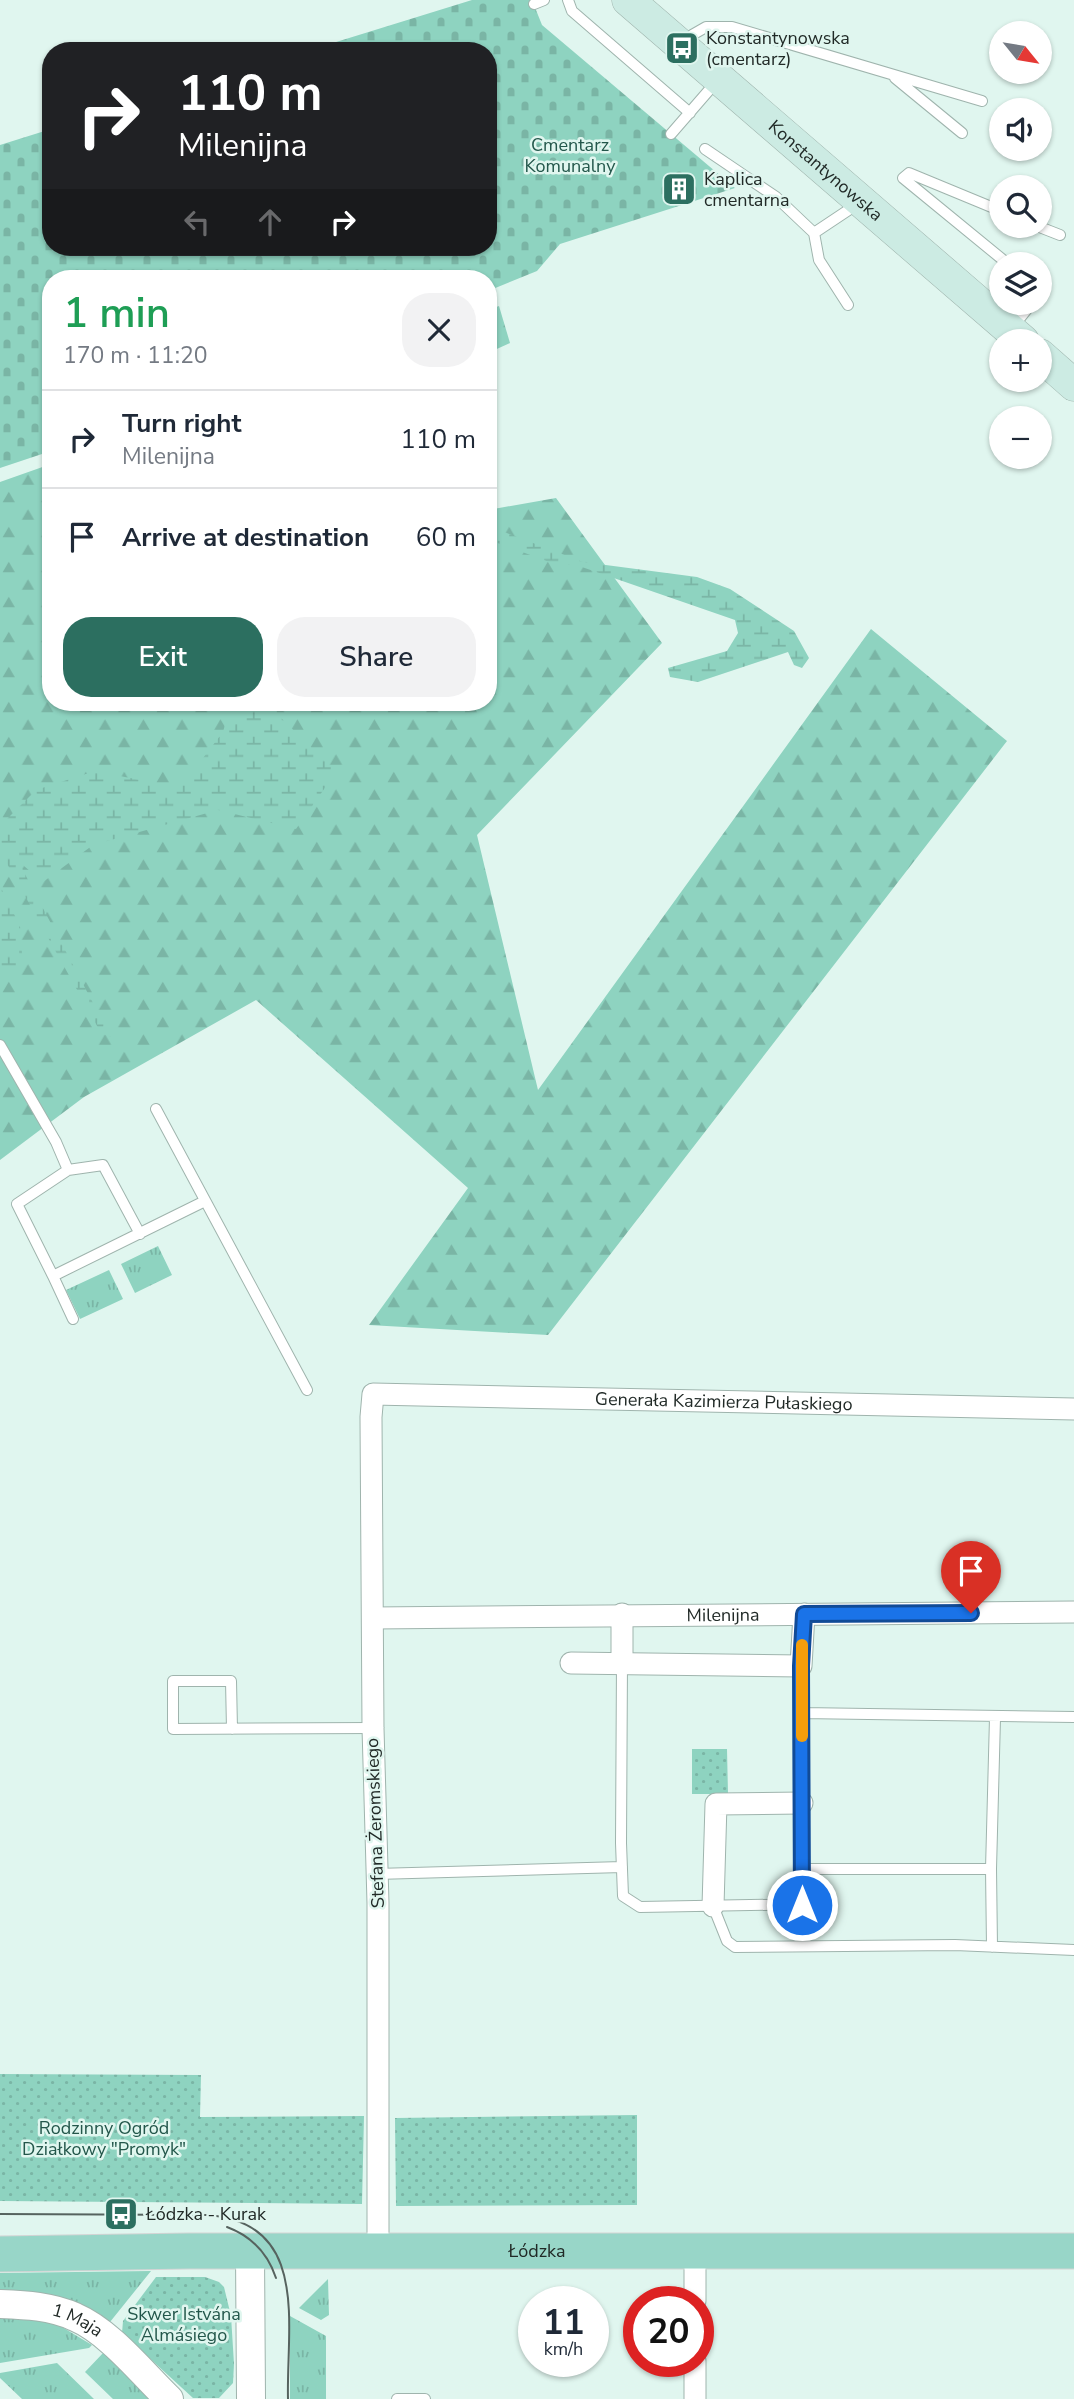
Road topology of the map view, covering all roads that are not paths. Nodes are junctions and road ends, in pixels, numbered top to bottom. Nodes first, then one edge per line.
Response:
1 (568, 0) edge
2 (628, 0) edge
3 (692, 35) dead end
4 (890, 74) junction
5 (719, 79) junction
6 (982, 101) dead end
7 (690, 113) junction
8 (962, 133) dead end
9 (671, 134) dead end
10 (705, 149) dead end
11 (861, 202) junction
12 (989, 206) edge
13 (1052, 232) edge
14 (814, 233) junction
15 (1060, 235) dead end
16 (993, 252) edge
17 (848, 305) dead end
18 (1009, 329) edge
19 (1052, 366) edge
20 (1074, 385) edge
21 (0, 1045) edge
22 (156, 1109) dead end
23 (68, 1170) junction
24 (205, 1201) junction
25 (140, 1234) junction
26 (53, 1276) junction
27 (73, 1319) dead end
28 (307, 1390) dead end
29 (373, 1394) joint
30 (1074, 1409) edge
31 (1074, 1612) edge
32 (622, 1614) junction
33 (804, 1614) junction
34 (373, 1618) junction
35 (571, 1662) dead end
36 (622, 1662) junction
37 (801, 1666) junction
38 (802, 1713) junction
39 (1074, 1717) edge
40 (995, 1718) junction
41 (373, 1728) junction
42 (232, 1729) junction
43 (802, 1803) junction
44 (622, 1867) junction
45 (802, 1869) junction
46 (991, 1869) junction
47 (376, 1874) junction
48 (713, 1906) junction
49 (992, 1947) junction
50 (1074, 1950) edge
51 (695, 2250) junction
52 (1074, 2251) edge
53 (250, 2252) junction
54 (378, 2252) junction
55 (0, 2254) edge
56 (695, 2286) edge
57 (0, 2304) edge
58 (695, 2377) edge
59 (169, 2399) edge
60 (251, 2399) edge
61 (397, 2399) edge
62 (425, 2399) edge
63 (695, 2399) edge

1 - 7 lane
2 - 5 main road, Konstantynowska
3 - 4 lane
4 - 6 lane
4 - 8 lane
5 - 7 lane
5 - 11 main road, Konstantynowska
7 - 9 lane
10 - 14 lane
11 - 14 lane
11 - 18 main road, Konstantynowska
12 - 16 lane
13 - 15 lane
14 - 17 lane
19 - 20 main road
21 - 23 lane
22 - 24 lane
23 - 25 lane
23 - 26 lane
24 - 25 lane
24 - 28 lane
25 - 26 lane
26 - 27 lane
29 - 30 street, Generała Kazimierza Pułaskiego
29 - 34 street, Stefana Żeromskiego
31 - 33 street, Milenijna
32 - 33 street, Milenijna
32 - 34 street, Milenijna
32 - 36 street
33 - 37 street
34 - 41 street, Stefana Żeromskiego
35 - 36 street
36 - 37 street
36 - 44 lane
37 - 38 lane
38 - 40 lane
38 - 43 lane
39 - 40 lane
40 - 46 lane
41 - 42 lane
41 - 47 street, Stefana Żeromskiego
42 - 42 lane
43 - 45 lane
43 - 48 street
44 - 47 lane
44 - 48 lane
45 - 46 lane
45 - 48 lane
46 - 49 lane
47 - 54 street, Stefana Żeromskiego
48 - 49 lane
49 - 50 lane
51 - 52 main road, Łódzka
51 - 54 main road, Łódzka
51 - 56 street
53 - 54 main road, Łódzka
53 - 55 main road, Łódzka
53 - 60 street
57 - 59 street, 1 Maja
58 - 63 street
61 - 62 lane

